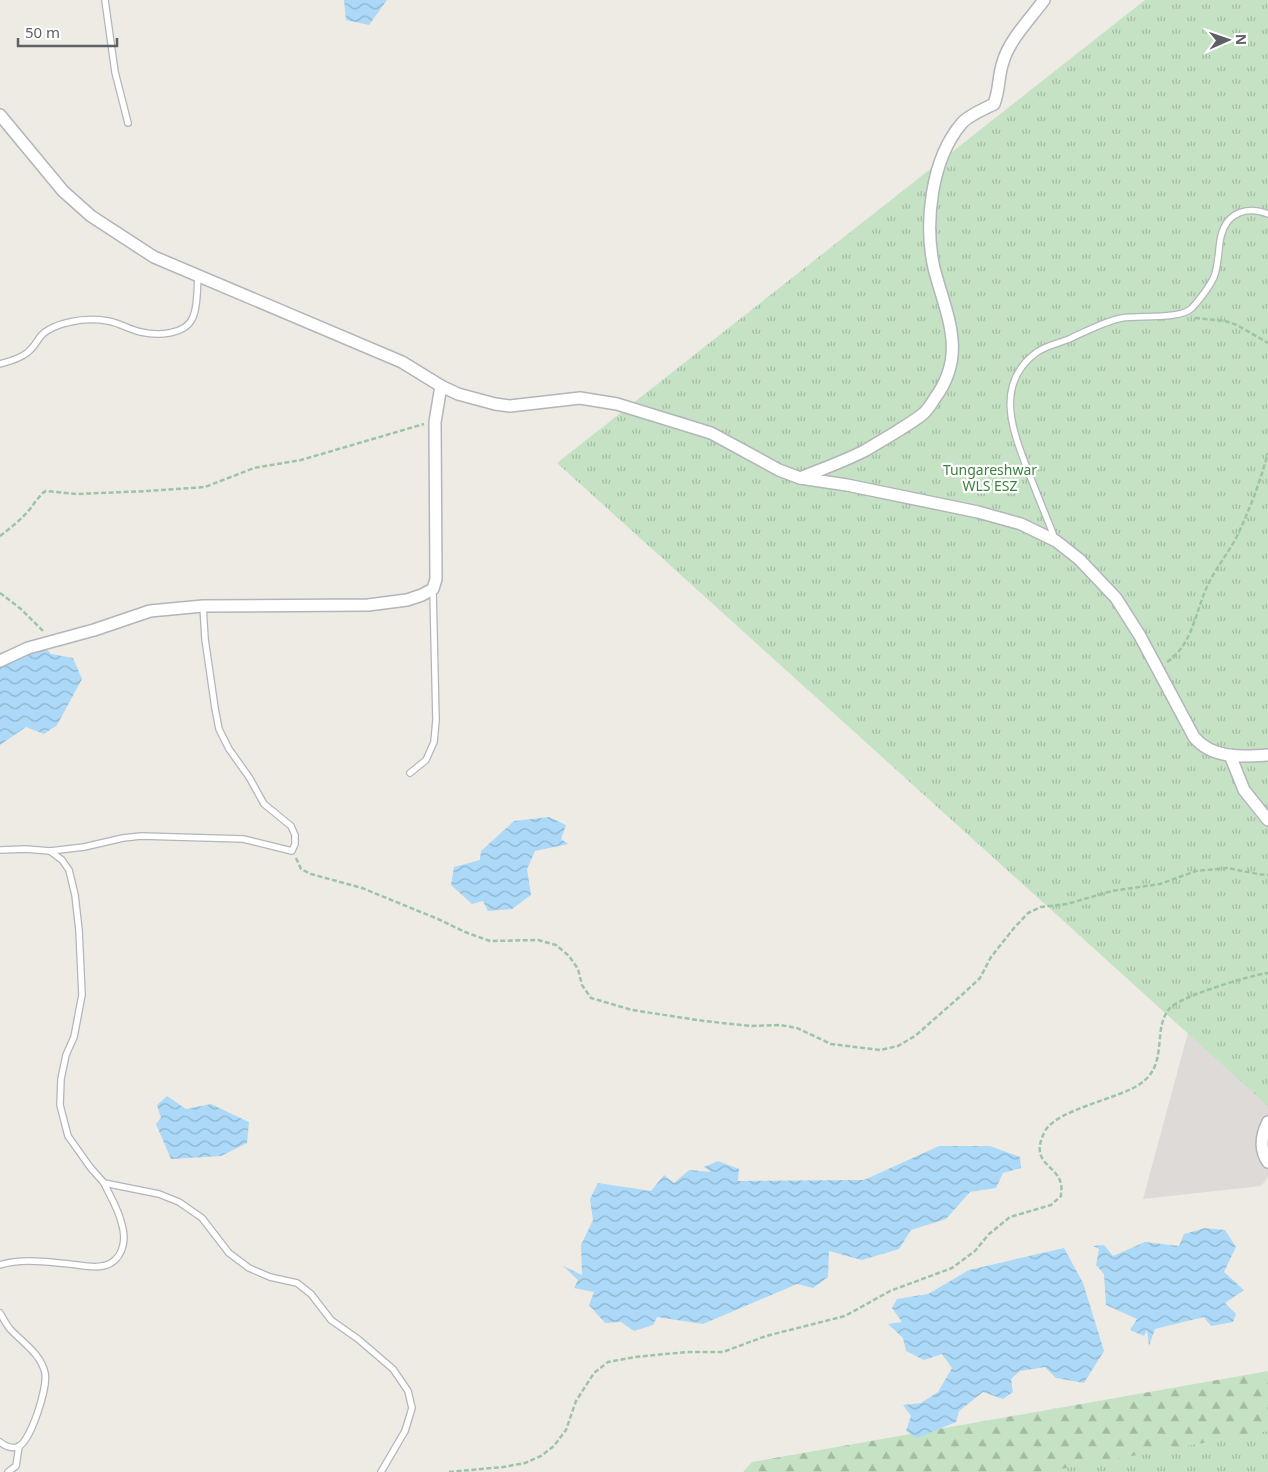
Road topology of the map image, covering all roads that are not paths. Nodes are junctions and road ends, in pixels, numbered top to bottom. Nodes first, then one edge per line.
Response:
1 (105, 0) edge
2 (1044, 0) edge
3 (0, 115) edge
4 (128, 123) dead end
5 (1268, 214) edge
6 (198, 276) junction
7 (0, 364) edge
8 (441, 386) junction
9 (800, 478) junction
10 (1056, 542) junction
11 (433, 589) junction
12 (203, 606) junction
13 (0, 661) edge
14 (1230, 755) junction
15 (1268, 755) edge
16 (410, 773) dead end
17 (1268, 820) edge
18 (0, 850) edge
19 (50, 851) junction
20 (1268, 1122) edge
21 (1268, 1162) edge
22 (104, 1183) junction
23 (0, 1265) edge
24 (0, 1313) edge
25 (0, 1442) edge
26 (19, 1446) junction
27 (8, 1472) edge
28 (381, 1472) edge

1 - 4 lane
2 - 9 street
3 - 6 street
5 - 10 lane
6 - 7 lane
6 - 8 street
8 - 9 street
8 - 11 street
9 - 10 street
10 - 14 street
11 - 12 street
11 - 16 lane
12 - 13 street
12 - 19 lane
14 - 15 street
14 - 17 street
18 - 19 lane
19 - 22 lane
20 - 21 street
22 - 23 lane
22 - 28 lane
24 - 26 lane
25 - 26 lane
26 - 27 lane

